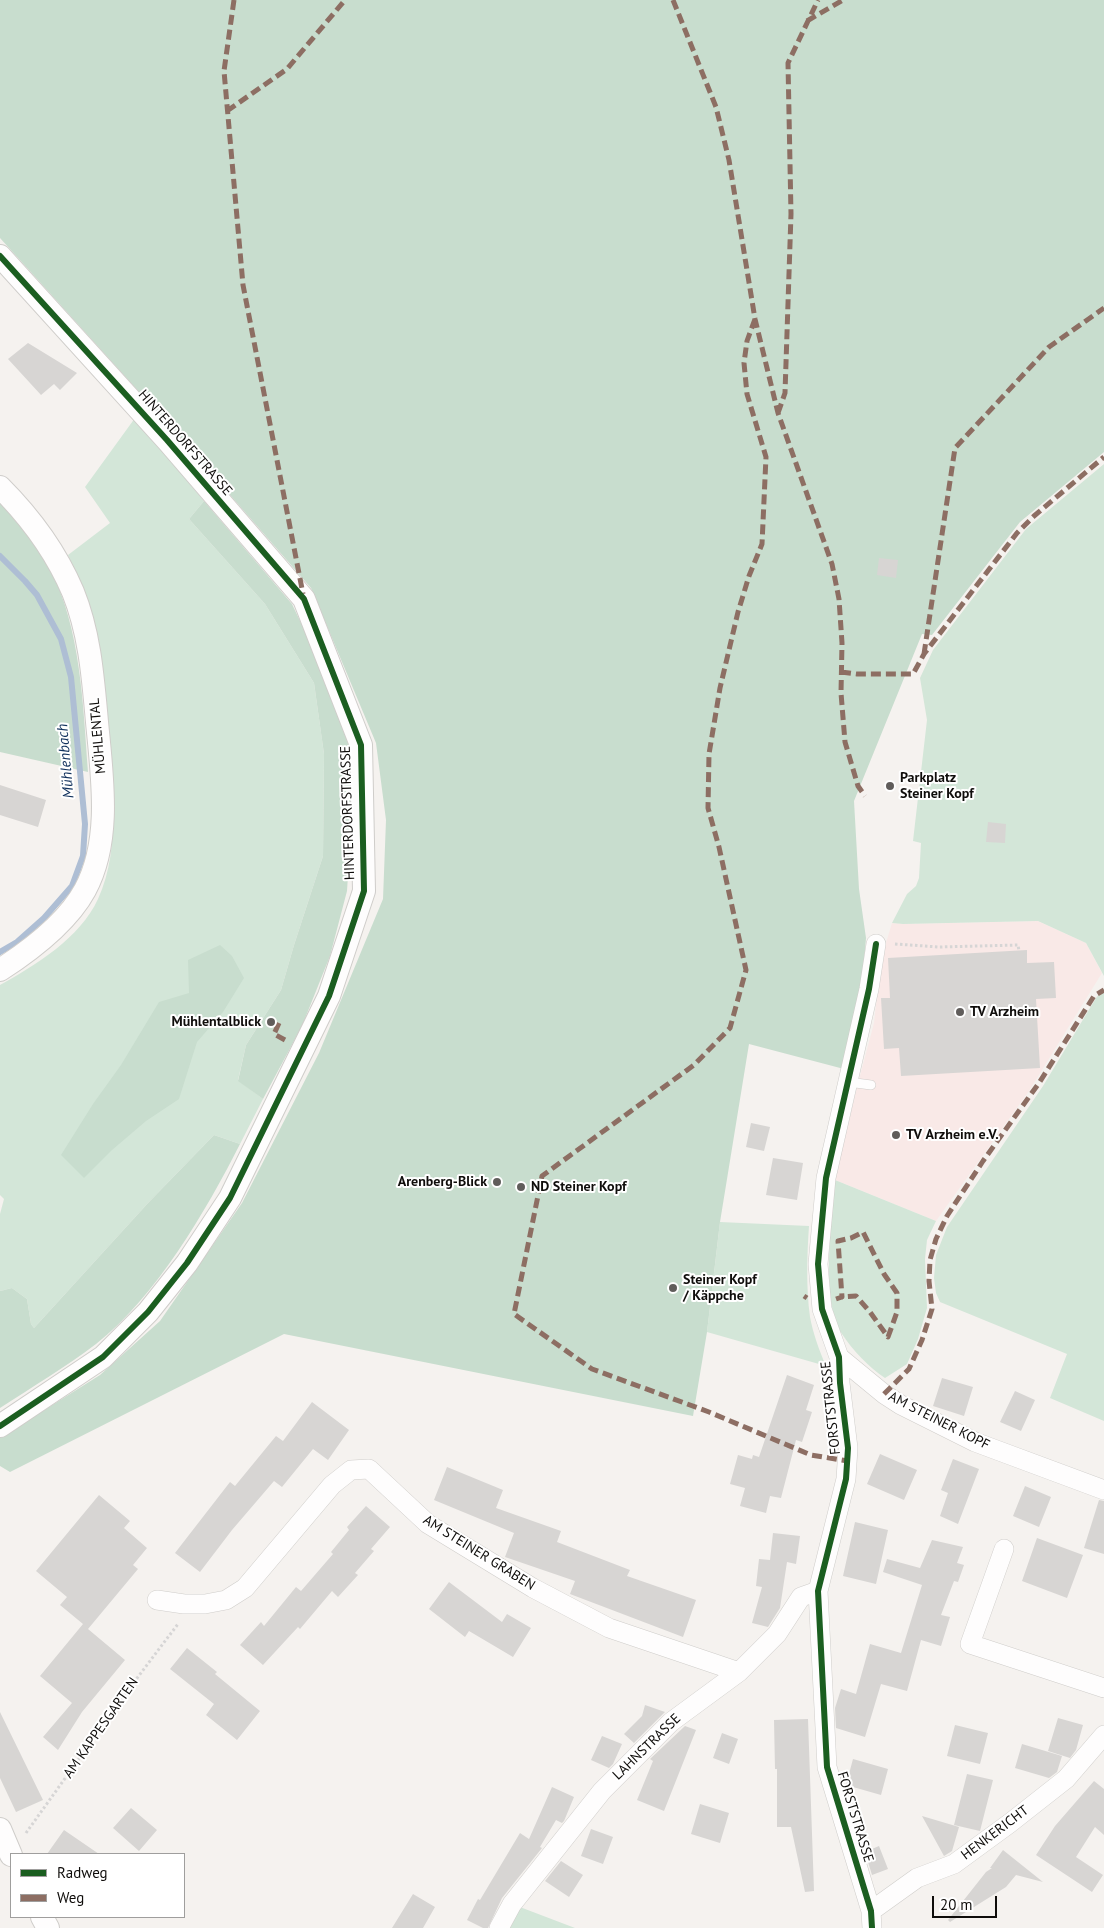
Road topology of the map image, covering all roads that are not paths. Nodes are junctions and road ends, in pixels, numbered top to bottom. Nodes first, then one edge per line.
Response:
1 (0, 256) edge
2 (0, 487) edge
3 (876, 944) road end
4 (0, 970) edge
5 (848, 1082) junction
6 (871, 1085) dead end
7 (839, 1357) junction
8 (0, 1426) edge
9 (1104, 1490) edge
10 (1004, 1549) dead end
11 (818, 1590) junction
12 (157, 1600) dead end
13 (739, 1672) junction
14 (1104, 1688) edge
15 (1104, 1735) edge
16 (0, 1829) edge
17 (11, 1853) edge
18 (872, 1919) edge
19 (499, 1928) edge

1 - 8 street, HINTERDORFSTRASSE
2 - 4 street, MÜHLENTAL
3 - 5 street, FORSTSTRASSE
5 - 6 lane
5 - 7 street, FORSTSTRASSE
7 - 9 street, AM STEINER KOPF
7 - 11 street, FORSTSTRASSE
10 - 14 street
11 - 13 street, LAHNSTRASSE
11 - 18 street, FORSTSTRASSE
12 - 13 street, AM STEINER GRABEN
13 - 19 street, LAHNSTRASSE
15 - 18 street, HENKERICHT
16 - 17 street

